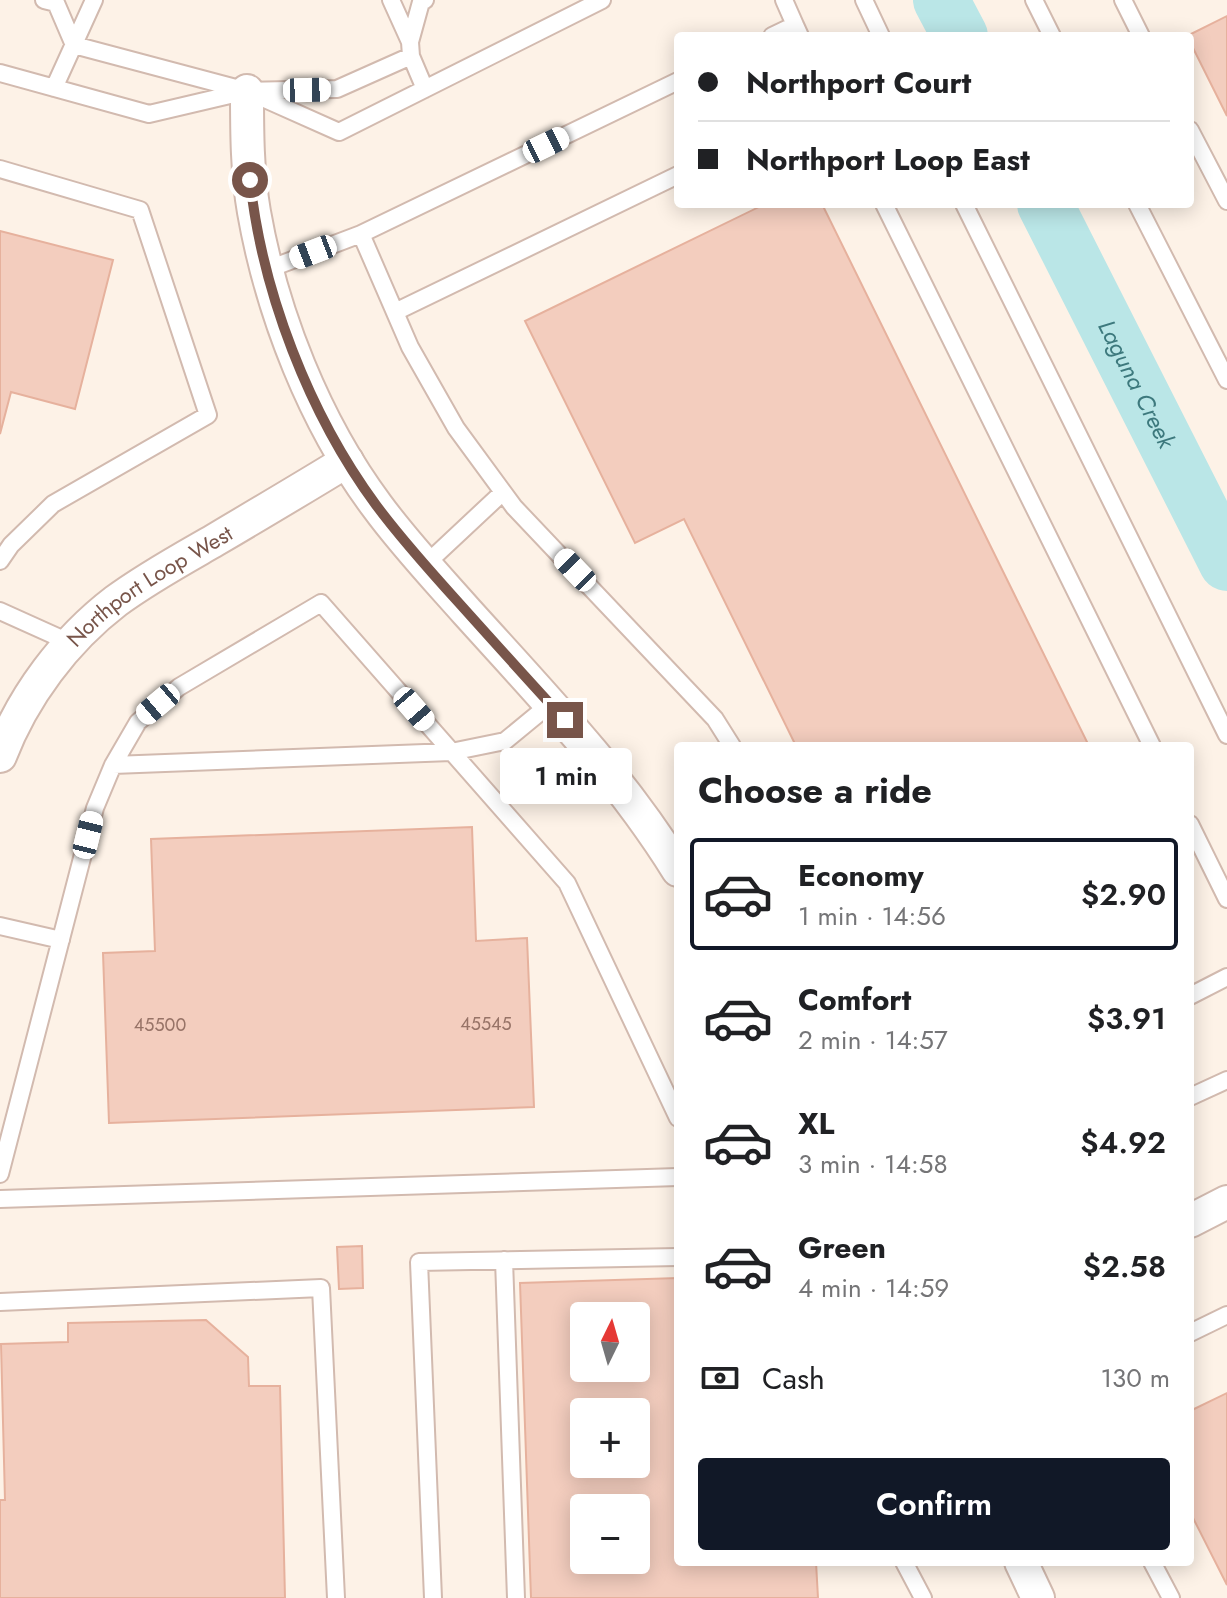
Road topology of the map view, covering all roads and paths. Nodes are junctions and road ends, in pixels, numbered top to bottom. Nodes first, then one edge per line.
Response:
1 (44, 0) edge
2 (94, 0) edge
3 (391, 0) edge
4 (425, 0) edge
5 (602, 0) edge
6 (784, 0) edge
7 (864, 0) edge
8 (1034, 0) edge
9 (1124, 1) edge
10 (798, 30) edge
11 (879, 32) edge
12 (1050, 32) edge
13 (1139, 32) edge
14 (74, 45) junction
15 (411, 49) junction
16 (0, 73) edge
17 (674, 83) edge
18 (54, 88) junction
19 (425, 89) junction
20 (247, 91) junction
21 (1194, 138) edge
22 (0, 169) edge
23 (674, 177) edge
24 (1227, 201) edge
25 (886, 208) edge
26 (966, 208) edge
27 (1139, 208) edge
28 (361, 234) junction
29 (266, 270) junction
30 (395, 312) junction
31 (1227, 380) edge
32 (347, 461) junction
33 (503, 492) junction
34 (0, 561) edge
35 (425, 565) junction
36 (0, 611) edge
37 (71, 643) junction
38 (550, 704) junction
39 (10, 711) edge
40 (1227, 735) edge
41 (729, 742) edge
42 (1150, 742) edge
43 (451, 752) junction
44 (0, 756) edge
45 (113, 765) junction
46 (1194, 832) edge
47 (674, 864) edge
48 (1227, 899) edge
49 (0, 926) edge
50 (61, 940) junction
51 (1227, 977) edge
52 (1194, 994) edge
53 (1227, 1080) edge
54 (1194, 1095) edge
55 (674, 1110) edge
56 (0, 1174) edge
57 (674, 1177) edge
58 (0, 1199) edge
59 (1227, 1202) edge
60 (1194, 1219) edge
61 (674, 1257) edge
62 (504, 1260) junction
63 (0, 1302) edge
64 (1227, 1315) edge
65 (1194, 1331) edge
66 (906, 1566) edge
67 (1023, 1566) edge
68 (1154, 1566) edge
69 (336, 1598) edge
70 (433, 1598) edge
71 (516, 1598) edge
72 (923, 1598) edge
73 (1038, 1598) edge
74 (1171, 1598) edge

1 - 14 lane
2 - 14 lane
3 - 15 lane
4 - 15 lane
5 - 19 lane
6 - 10 lane
7 - 11 lane
8 - 12 lane
9 - 13 lane
14 - 18 lane
14 - 20 lane
15 - 19 lane
15 - 20 lane
16 - 18 lane
17 - 28 lane
18 - 20 lane
19 - 20 lane
20 - 29 street
21 - 24 lane
22 - 34 lane
23 - 30 lane
25 - 42 lane
26 - 40 lane
27 - 31 lane
28 - 29 lane
28 - 30 lane
29 - 32 street
30 - 33 lane
32 - 35 street
32 - 37 street, Northport Loop West
33 - 35 lane
33 - 41 lane
35 - 38 street
36 - 37 lane
37 - 39 street, Northport Loop West
38 - 43 lane
38 - 47 street
39 - 44 street, Northport Loop West
43 - 45 lane
43 - 45 lane
43 - 55 lane
45 - 50 lane
46 - 48 lane
49 - 50 lane
50 - 56 lane
51 - 52 lane
53 - 54 lane
57 - 58 lane
59 - 60 street
61 - 62 lane
62 - 70 lane
62 - 71 lane
63 - 69 lane
64 - 65 lane
66 - 72 lane
67 - 73 street
68 - 74 lane

